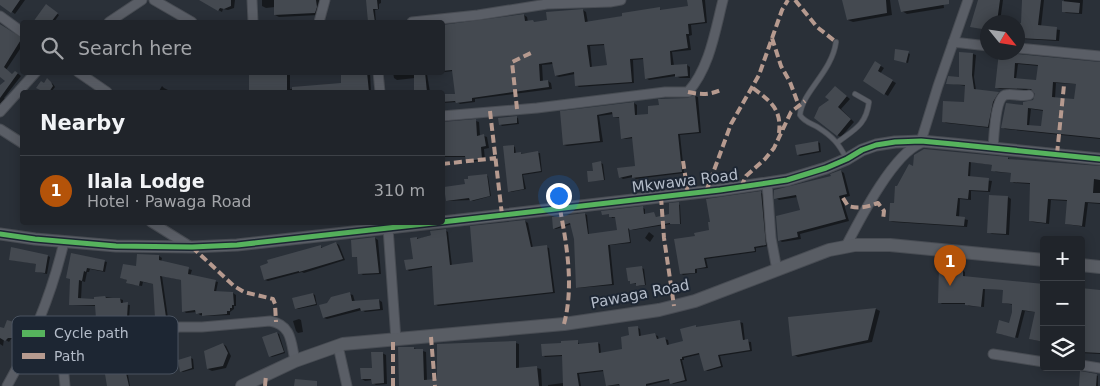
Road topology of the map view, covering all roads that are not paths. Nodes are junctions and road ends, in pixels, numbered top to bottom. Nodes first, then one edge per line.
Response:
1 (142, 0) edge
2 (154, 0) edge
3 (252, 0) edge
4 (325, 0) edge
5 (621, 0) edge
6 (723, 0) edge
7 (968, 0) edge
8 (599, 1) edge
9 (536, 3) edge
10 (0, 16) edge
11 (112, 20) edge
12 (189, 20) edge
13 (253, 20) edge
14 (320, 20) edge
15 (431, 20) edge
16 (20, 31) edge
17 (836, 42) dead end
18 (954, 42) junction
19 (980, 45) edge
20 (1025, 49) edge
21 (1100, 56) edge
22 (33, 75) edge
23 (82, 75) edge
24 (378, 75) edge
25 (104, 90) edge
26 (380, 90) edge
27 (855, 94) dead end
28 (1029, 95) dead end
29 (0, 112) edge
30 (445, 116) edge
31 (0, 129) edge
32 (923, 141) junction
33 (20, 142) edge
34 (838, 142) junction
35 (993, 148) junction
36 (1100, 158) edge
37 (847, 159) junction
38 (767, 183) junction
39 (445, 222) edge
40 (156, 225) edge
41 (403, 225) edge
42 (390, 226) edge
43 (0, 234) edge
44 (64, 242) junction
45 (846, 246) junction
46 (192, 247) junction
47 (1040, 260) edge
48 (1085, 265) edge
49 (1100, 267) edge
50 (777, 270) junction
51 (42, 316) edge
52 (178, 327) edge
53 (396, 340) junction
54 (338, 346) junction
55 (993, 354) dead end
56 (295, 360) junction
57 (1040, 361) edge
58 (1085, 366) edge
59 (1100, 368) edge
60 (13, 374) edge
61 (7, 386) edge
62 (242, 386) edge
63 (347, 386) edge

1 - 11 street
2 - 12 street
3 - 13 street
4 - 14 street
5 - 8 street
6 - 30 street
7 - 18 street
8 - 9 street
9 - 15 street
10 - 16 street
17 - 34 lane
18 - 19 street
18 - 32 street
20 - 21 street
22 - 29 street
23 - 25 street
24 - 26 street
27 - 34 lane
28 - 35 street
31 - 33 street
32 - 35 street, Mkwawa Road
32 - 37 street, Mkwawa Road
32 - 45 street
34 - 37 lane
35 - 36 street, Mkwawa Road
37 - 38 street, Mkwawa Road
38 - 39 street, Mkwawa Road
38 - 50 street
40 - 46 street
41 - 42 street, Mkwawa Road
42 - 46 street, Mkwawa Road
42 - 53 street
43 - 44 street, Mkwawa Road
44 - 46 street, Mkwawa Road
44 - 51 street
45 - 47 main road, Pawaga Road
45 - 50 main road, Pawaga Road
48 - 49 main road
50 - 53 main road, Pawaga Road
52 - 56 street
53 - 54 main road, Pawaga Road
54 - 56 main road, Pawaga Road
54 - 63 street
55 - 57 street
56 - 62 main road, Pawaga Road
58 - 59 street
60 - 61 street

